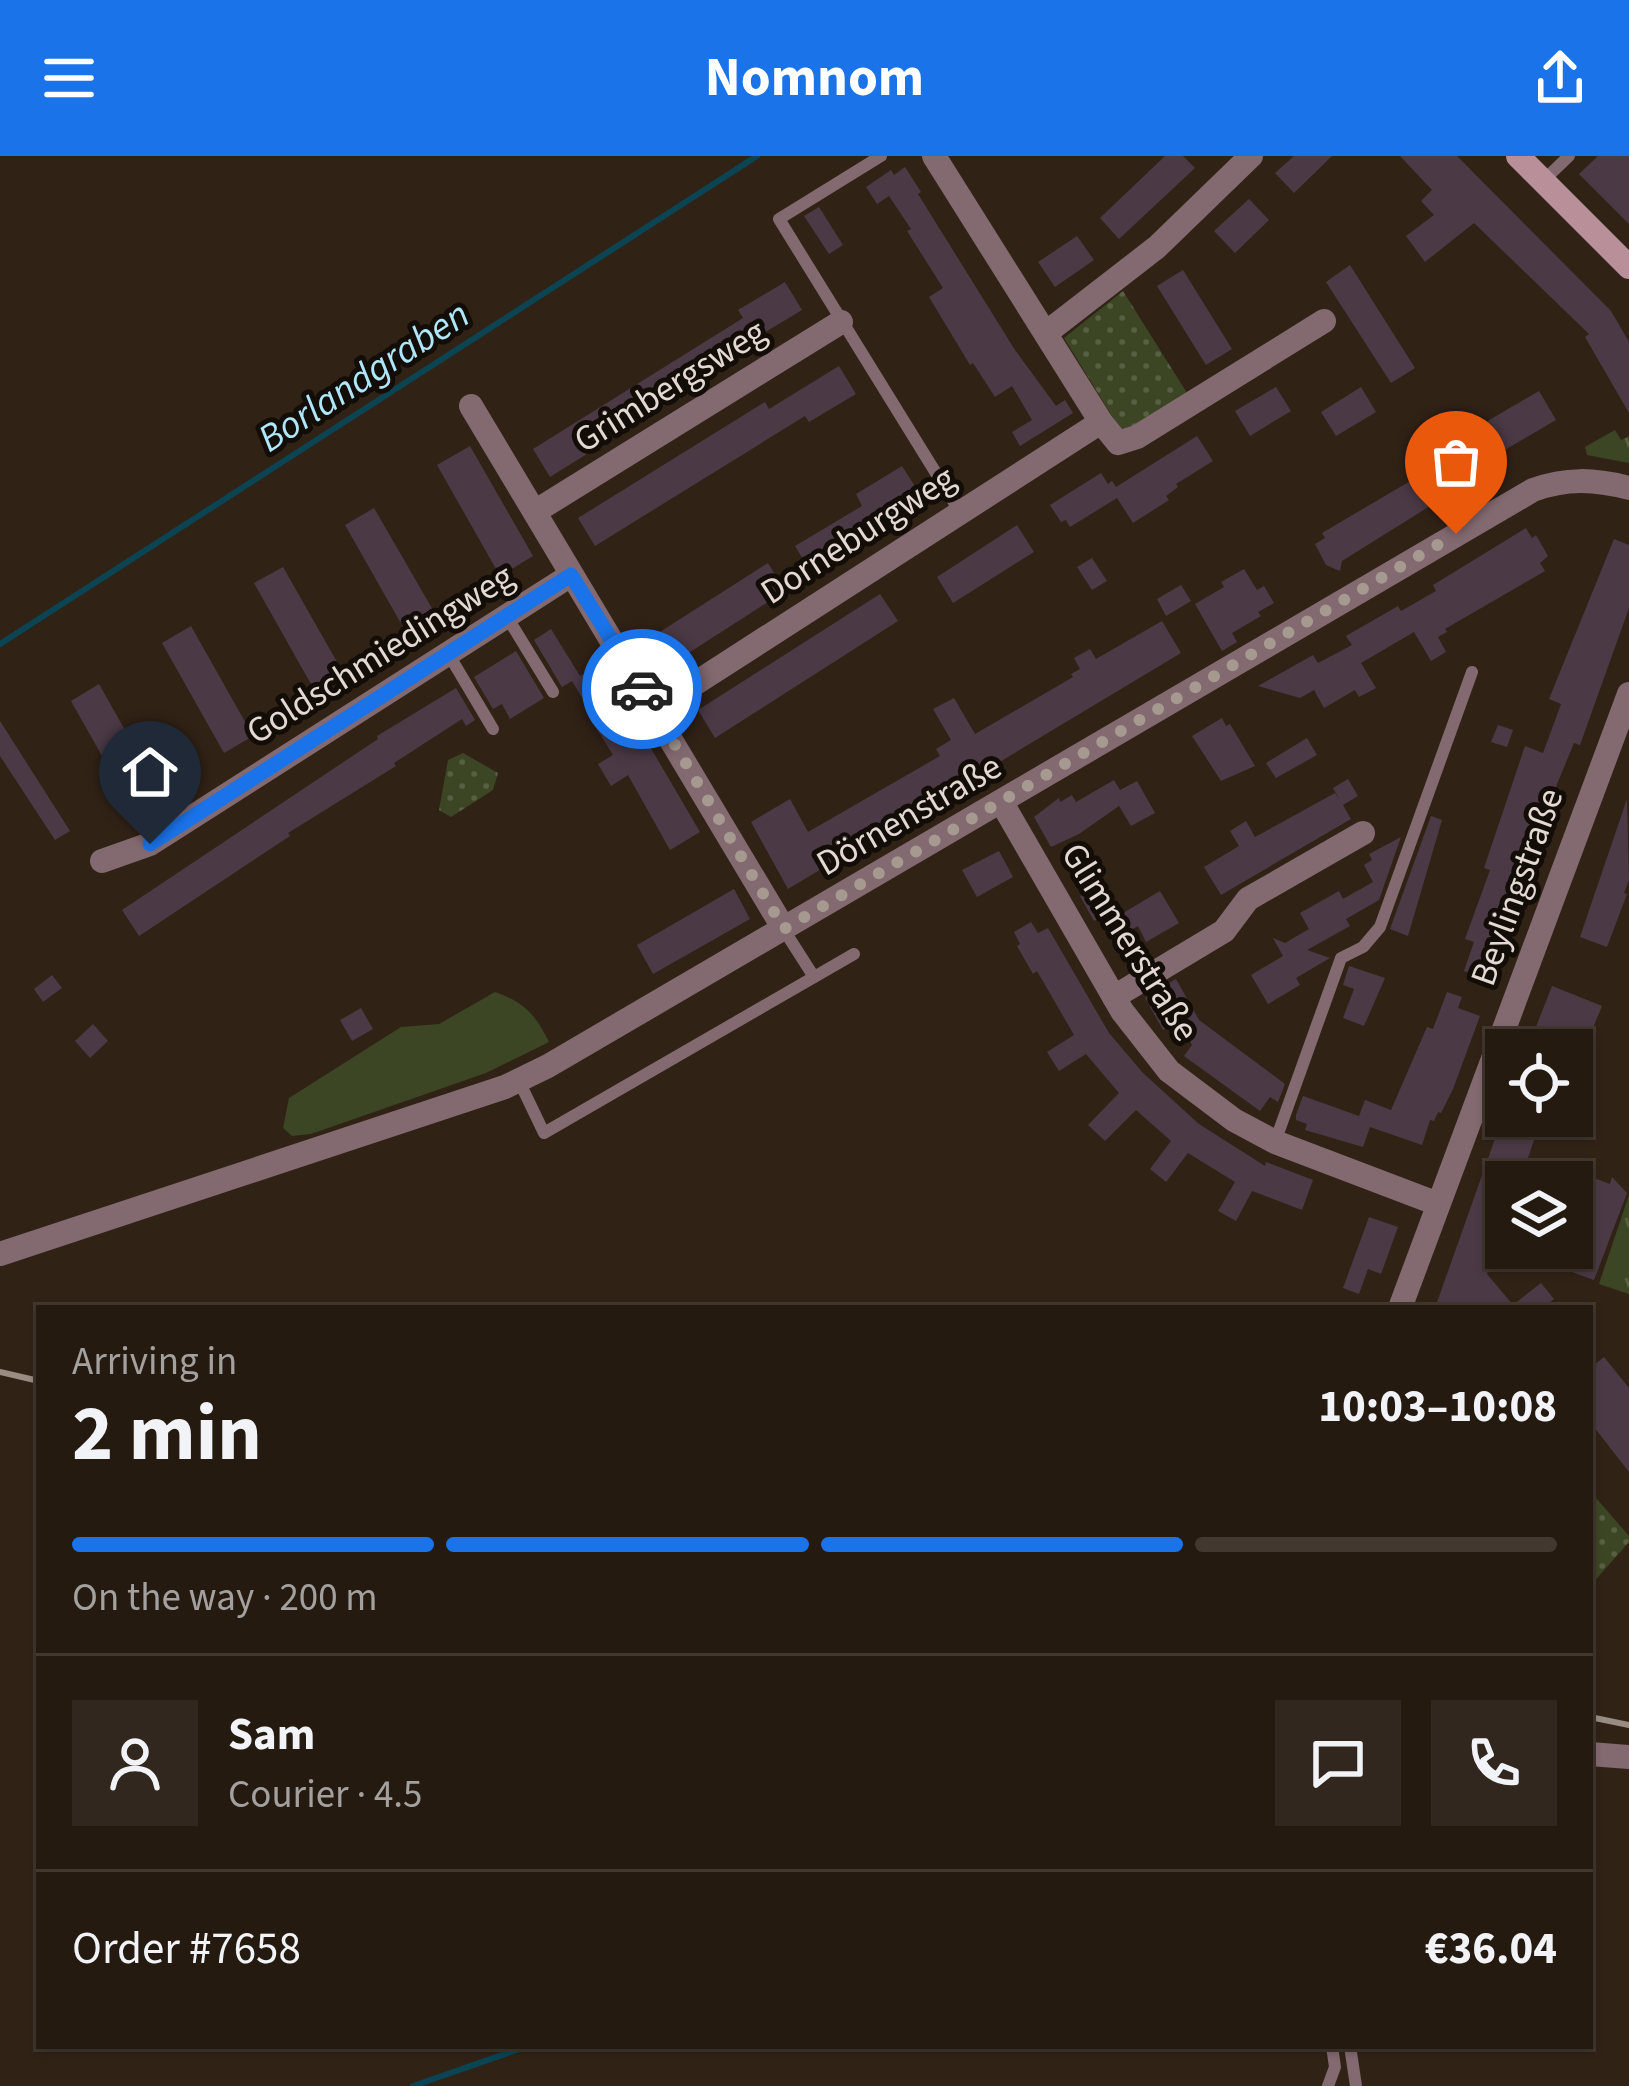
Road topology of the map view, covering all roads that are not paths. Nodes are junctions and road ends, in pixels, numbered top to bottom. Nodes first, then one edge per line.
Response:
1 (881, 156) edge
2 (934, 156) edge
3 (1251, 156) edge
4 (1519, 156) edge
5 (1569, 156) edge
6 (1543, 181) junction
7 (1629, 267) edge
8 (1324, 321) dead end
9 (841, 322) junction
10 (1046, 333) junction
11 (471, 406) dead end
12 (1101, 422) junction
13 (1629, 488) edge
14 (536, 512) junction
15 (960, 512) junction
16 (571, 575) junction
17 (507, 617) junction
18 (449, 656) junction
19 (1472, 672) dead end
20 (553, 692) dead end
21 (1629, 694) edge
22 (654, 710) junction
23 (493, 729) dead end
24 (1002, 803) junction
25 (1363, 833) dead end
26 (102, 861) dead end
27 (784, 929) junction
28 (854, 954) dead end
29 (814, 977) junction
30 (1114, 998) junction
31 (518, 1080) junction
32 (1275, 1142) junction
33 (1438, 1204) junction
34 (0, 1254) edge
35 (1401, 1305) edge
36 (1593, 1754) edge
37 (1629, 1756) edge
38 (1332, 2049) edge
39 (1350, 2049) edge
40 (1328, 2086) edge
41 (1356, 2086) edge

1 - 9 lane
2 - 10 street
3 - 10 street
4 - 6 main road
5 - 6 lane
6 - 7 main road
8 - 12 street
9 - 14 street, Grimbergsweg
9 - 15 lane
10 - 12 street
11 - 14 street
12 - 15 street, Dorneburgweg
13 - 24 street, Dörnenstraße
14 - 16 street
15 - 22 street, Dorneburgweg
16 - 17 street, Goldschmiedingweg
16 - 22 street
17 - 18 street, Goldschmiedingweg
17 - 20 lane
18 - 23 lane
18 - 26 street, Goldschmiedingweg
19 - 32 lane
21 - 33 street, Beylingstraße
22 - 27 street
24 - 27 street, Dörnenstraße
24 - 30 street, Glimmerstraße
25 - 30 street
27 - 29 lane
27 - 31 street, Dörnenstraße
28 - 29 lane
29 - 31 lane
30 - 32 street, Glimmerstraße
31 - 34 street, Dörnenstraße
32 - 33 street, Glimmerstraße
33 - 35 street, Beylingstraße
36 - 37 street
38 - 40 lane
39 - 41 lane

